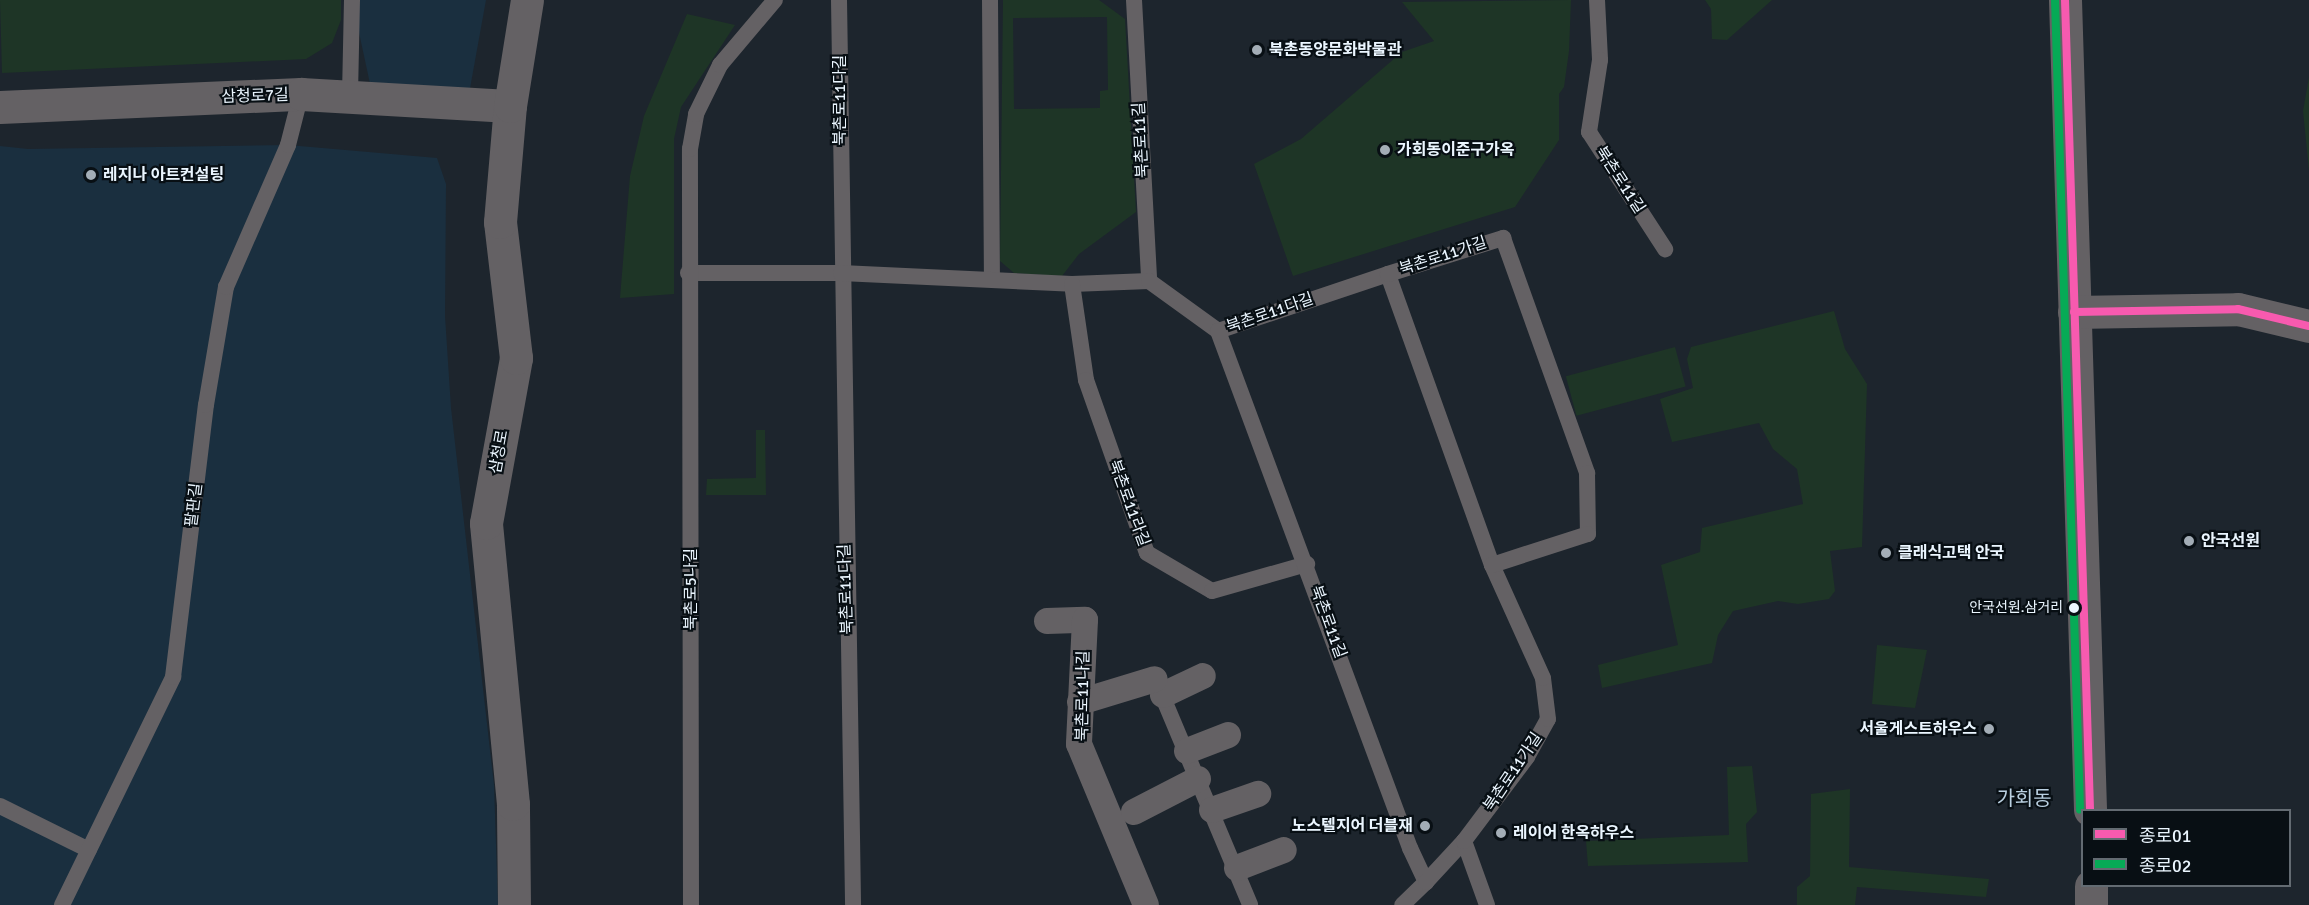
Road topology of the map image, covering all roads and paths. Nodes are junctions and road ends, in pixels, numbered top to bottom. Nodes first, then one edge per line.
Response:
1 (352, 0) edge
2 (527, 0) edge
3 (775, 0) edge
4 (839, 0) edge
5 (990, 0) edge
6 (1134, 0) edge
7 (1597, 0) edge
8 (2065, 0) edge
9 (301, 94) junction
10 (350, 94) junction
11 (0, 106) edge
12 (510, 106) junction
13 (1665, 249) dead end
14 (688, 273) junction
15 (841, 273) junction
16 (1388, 274) junction
17 (992, 278) junction
18 (1149, 281) junction
19 (1072, 284) junction
20 (2074, 312) junction
21 (2309, 326) edge
22 (1218, 331) junction
23 (1307, 564) junction
24 (1492, 565) junction
25 (1047, 621) dead end
26 (1203, 676) dead end
27 (1159, 687) junction
28 (1080, 702) junction
29 (1228, 735) dead end
30 (1187, 751) junction
31 (1198, 779) junction
32 (1258, 794) dead end
33 (0, 806) edge
34 (2090, 809) edge
35 (1212, 810) junction
36 (1134, 812) dead end
37 (1464, 842) junction
38 (89, 850) junction
39 (1284, 850) dead end
40 (1237, 868) junction
41 (1426, 882) junction
42 (2091, 887) edge
43 (62, 905) edge
44 (514, 905) edge
45 (691, 905) edge
46 (853, 905) edge
47 (1146, 905) edge
48 (1250, 905) edge
49 (1402, 905) edge
50 (1487, 905) edge
51 (2091, 905) edge

1 - 10 lane
2 - 12 street, 삼청로
3 - 14 lane, 북촌로5나길
4 - 15 lane, 북촌로11다길
5 - 17 lane
6 - 18 lane, 북촌로11길
7 - 13 lane, 북촌로11길
8 - 20 street
9 - 10 street, 삼청로7길
9 - 11 street, 삼청로7길
9 - 38 lane, 팔판길
10 - 12 street, 삼청로7길
12 - 44 street, 삼청로
14 - 15 lane
14 - 45 lane, 북촌로5나길
15 - 17 lane
15 - 46 lane, 북촌로11다길
16 - 22 lane, 북촌로11다길
16 - 24 lane, 북촌로11가길
16 - 24 lane, 북촌로11가길
17 - 19 lane
18 - 19 lane
18 - 22 lane, 북촌로11다길
19 - 23 lane, 북촌로11라길
20 - 21 street
20 - 34 street
22 - 23 lane, 북촌로11길
23 - 41 lane, 북촌로11길
24 - 37 lane, 북촌로11가길
25 - 28 street, 북촌로11나길
26 - 27 street
27 - 28 street
27 - 30 lane
28 - 47 street, 북촌로11나길
29 - 30 street
30 - 31 lane
31 - 35 lane
31 - 36 street
32 - 35 street
33 - 38 lane
35 - 40 lane
37 - 41 lane, 북촌로11가길
37 - 50 lane
38 - 43 lane, 팔판길
39 - 40 street
40 - 48 lane
41 - 49 lane
42 - 51 street

